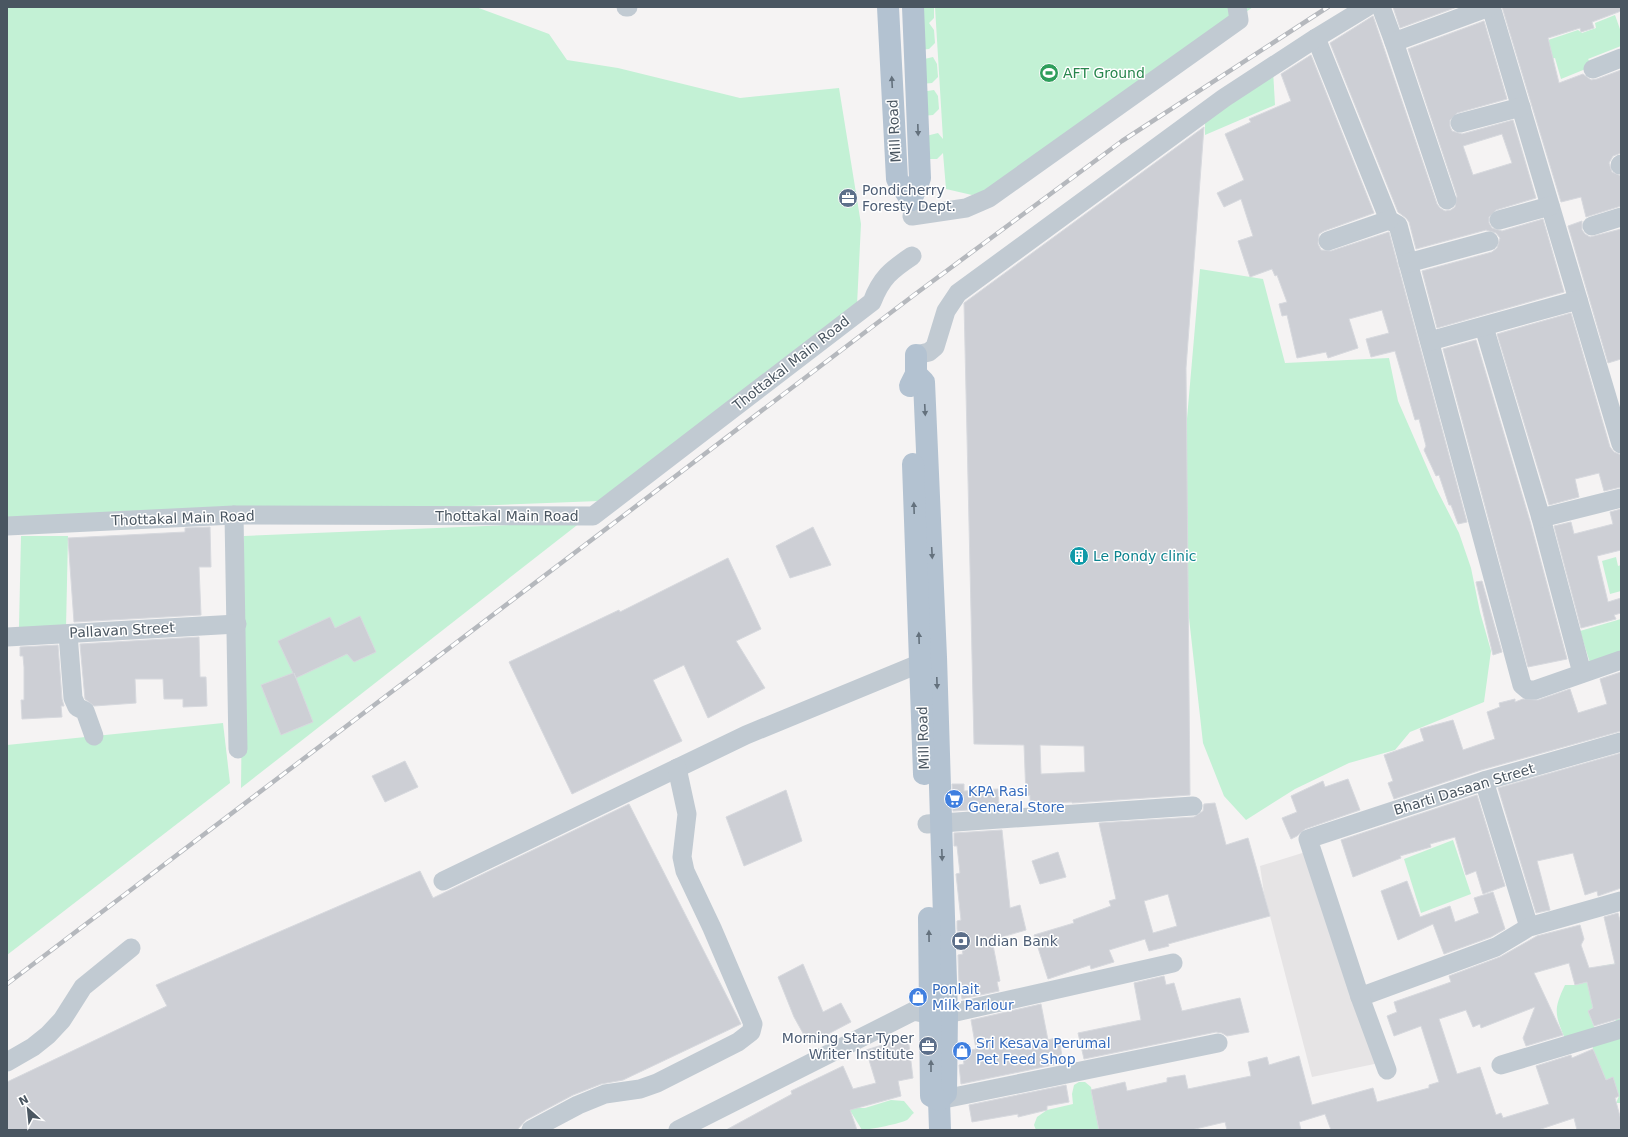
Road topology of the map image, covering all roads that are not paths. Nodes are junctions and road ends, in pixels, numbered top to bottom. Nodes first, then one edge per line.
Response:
1 (888, 7) edge
2 (913, 7) edge
3 (1237, 7) edge
4 (1367, 7) edge
5 (1381, 7) edge
6 (1490, 7) edge
7 (1316, 38) junction
8 (1394, 42) junction
9 (1621, 58) edge
10 (1593, 69) dead end
11 (1521, 107) junction
12 (1460, 123) dead end
13 (1447, 200) dead end
14 (1550, 206) junction
15 (912, 216) dead end
16 (1621, 217) edge
17 (1389, 220) junction
18 (1499, 220) dead end
19 (1592, 226) dead end
20 (1328, 241) dead end
21 (1489, 241) dead end
22 (912, 256) dead end
23 (1408, 263) junction
24 (1578, 300) junction
25 (1484, 326) junction
26 (1430, 341) junction
27 (916, 364) joint
28 (1621, 444) edge
29 (1621, 498) edge
30 (234, 515) junction
31 (1541, 518) junction
32 (7, 526) edge
33 (237, 624) junction
34 (68, 634) junction
35 (7, 637) edge
36 (928, 660) junction
37 (1621, 660) edge
38 (1582, 673) junction
39 (94, 736) dead end
40 (1621, 742) edge
41 (238, 749) dead end
42 (677, 768) junction
43 (1484, 781) junction
44 (1194, 806) dead end
45 (934, 823) junction
46 (443, 882) dead end
47 (1621, 901) edge
48 (1528, 927) junction
49 (131, 948) dead end
50 (1173, 963) dead end
51 (1360, 997) junction
52 (939, 1014) junction
53 (1621, 1028) edge
54 (1218, 1044) dead end
55 (7, 1062) edge
56 (1501, 1064) dead end
57 (1387, 1070) dead end
58 (939, 1100) junction
59 (531, 1130) edge
60 (678, 1130) edge
61 (940, 1130) edge

2 -> 1 main road, Mill Road
3 - 15 street
4 - 7 street
5 - 8 street
6 - 8 street
6 - 11 street
7 - 17 street
7 - 27 street
8 - 13 street
9 - 10 street
11 - 12 street
11 - 14 street
14 - 18 street
14 - 24 street
16 - 19 street
17 - 20 street
17 - 23 street
21 - 23 street
22 - 30 street, Thottakal Main Road
23 - 26 street
24 - 25 street
24 - 28 street
25 - 26 street
25 - 31 street
26 - 38 street
27 - 36 main road, Mill Road
29 - 31 street
30 - 32 street, Thottakal Main Road
30 - 33 street
31 - 38 street
33 - 34 street, Pallavan Street
33 - 41 street
34 - 35 street, Pallavan Street
34 - 39 street
36 - 42 street
36 - 45 main road, Mill Road
37 - 38 street
40 - 43 street, Bharti Dasaan Street
42 - 46 street
42 - 59 street
43 - 48 street
43 - 51 street, Bharti Dasaan Street
44 - 45 street
45 - 52 main road, Mill Road
47 - 48 street
48 - 51 street
49 - 55 street
50 - 52 street
51 - 57 street
52 - 58 main road, Mill Road
52 - 60 street
53 - 56 street
54 - 58 street
58 - 61 main road, Mill Road

